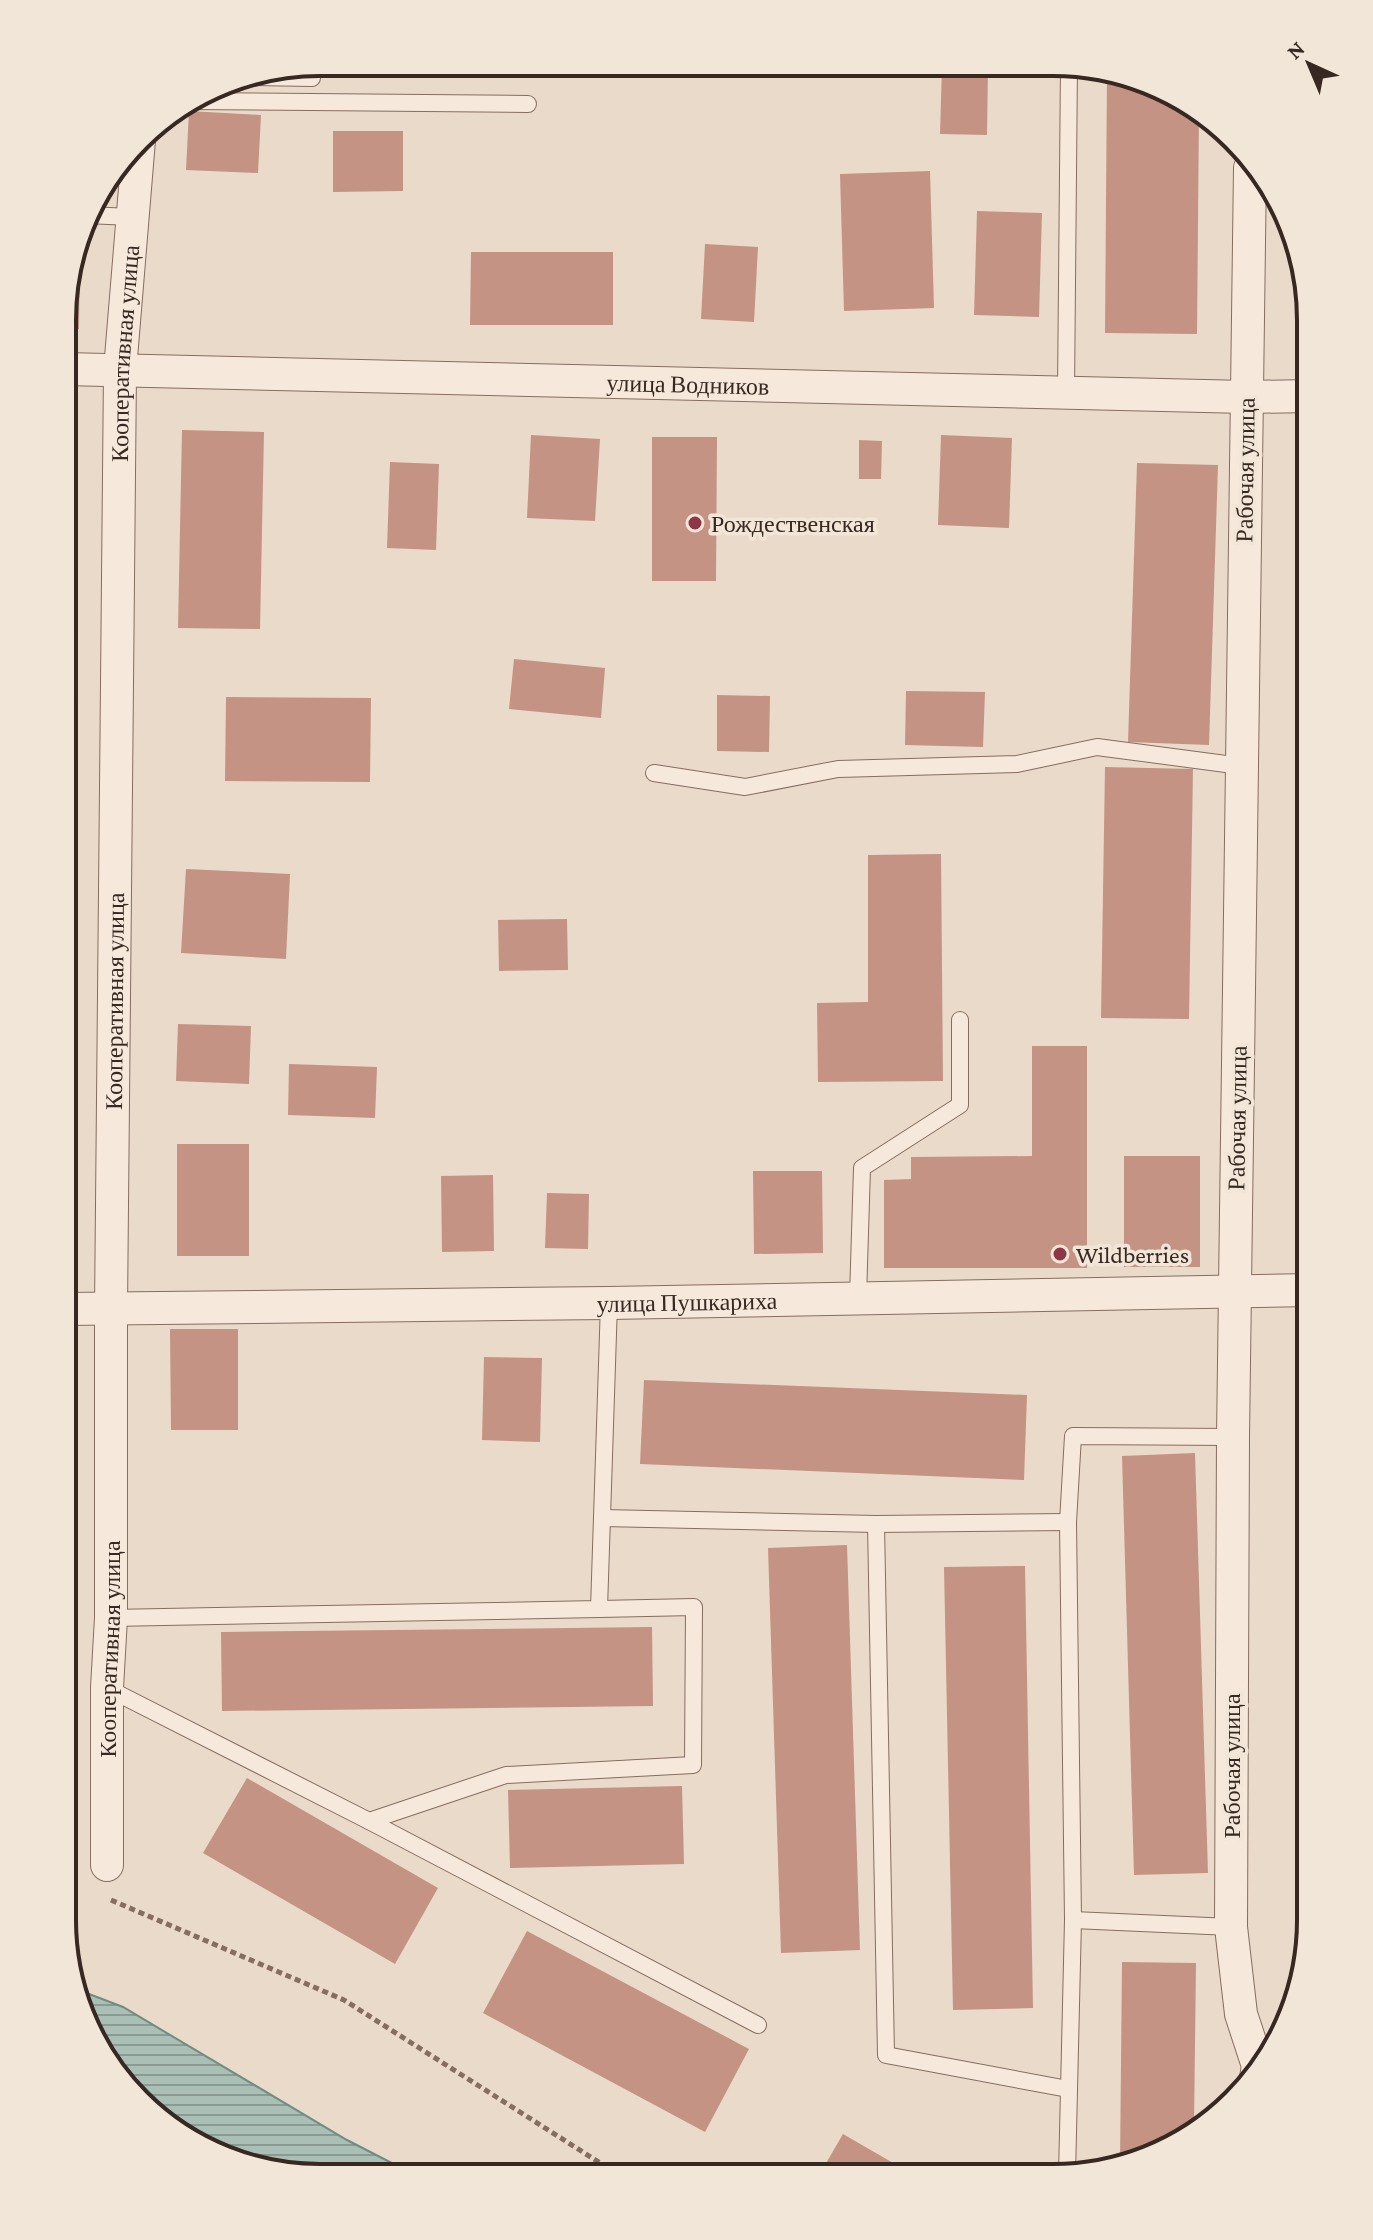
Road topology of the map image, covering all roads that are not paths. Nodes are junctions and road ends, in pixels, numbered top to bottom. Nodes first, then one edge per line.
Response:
1 (312, 76) edge
2 (1069, 77) edge
3 (293, 78) edge
4 (214, 101) edge
5 (528, 104) dead end
6 (137, 159) edge
7 (1250, 176) edge
8 (100, 216) edge
9 (132, 217) junction
10 (76, 369) edge
11 (120, 370) junction
12 (1066, 392) junction
13 (1297, 396) edge
14 (1246, 397) junction
15 (1241, 766) junction
16 (654, 773) dead end
17 (960, 1020) dead end
18 (1235, 1290) junction
19 (1296, 1290) edge
20 (858, 1298) junction
21 (609, 1303) junction
22 (76, 1309) edge
23 (111, 1309) junction
24 (1233, 1437) junction
25 (602, 1518) junction
26 (1068, 1522) junction
27 (876, 1524) junction
28 (599, 1609) junction
29 (111, 1618) junction
30 (107, 1688) junction
31 (369, 1821) junction
32 (99, 1878) road end
33 (1073, 1920) junction
34 (1231, 1927) junction
35 (758, 2025) dead end
36 (1254, 2057) edge
37 (1068, 2089) junction
38 (1067, 2163) edge

1 - 3 lane
2 - 12 lane
4 - 5 lane
6 - 9 street, Кооперативная улица
7 - 14 street, Рабочая улица
8 - 9 lane
9 - 11 street, Кооперативная улица
10 - 11 street, улица Водников
11 - 12 street, улица Водников
11 - 23 street, Кооперативная улица
12 - 14 street, улица Водников
13 - 14 street, улица Водников
14 - 15 street, Рабочая улица
15 - 16 lane
15 - 18 street, Рабочая улица
17 - 20 lane
18 - 19 street, улица Пушкариха
18 - 20 street, улица Пушкариха
18 - 24 street, Рабочая улица
20 - 21 street, улица Пушкариха
21 - 23 street, улица Пушкариха
21 - 25 lane
22 - 23 street, улица Пушкариха
23 - 29 street, Кооперативная улица
24 - 26 lane
24 - 34 street, Рабочая улица
25 - 27 lane
25 - 28 lane
26 - 27 lane
26 - 33 lane
27 - 37 lane
28 - 29 lane
28 - 31 lane
29 - 30 street, Кооперативная улица
30 - 31 lane
30 - 32 street, Кооперативная улица
31 - 35 lane
33 - 34 lane
33 - 37 lane
34 - 36 street, Рабочая улица
37 - 38 lane

